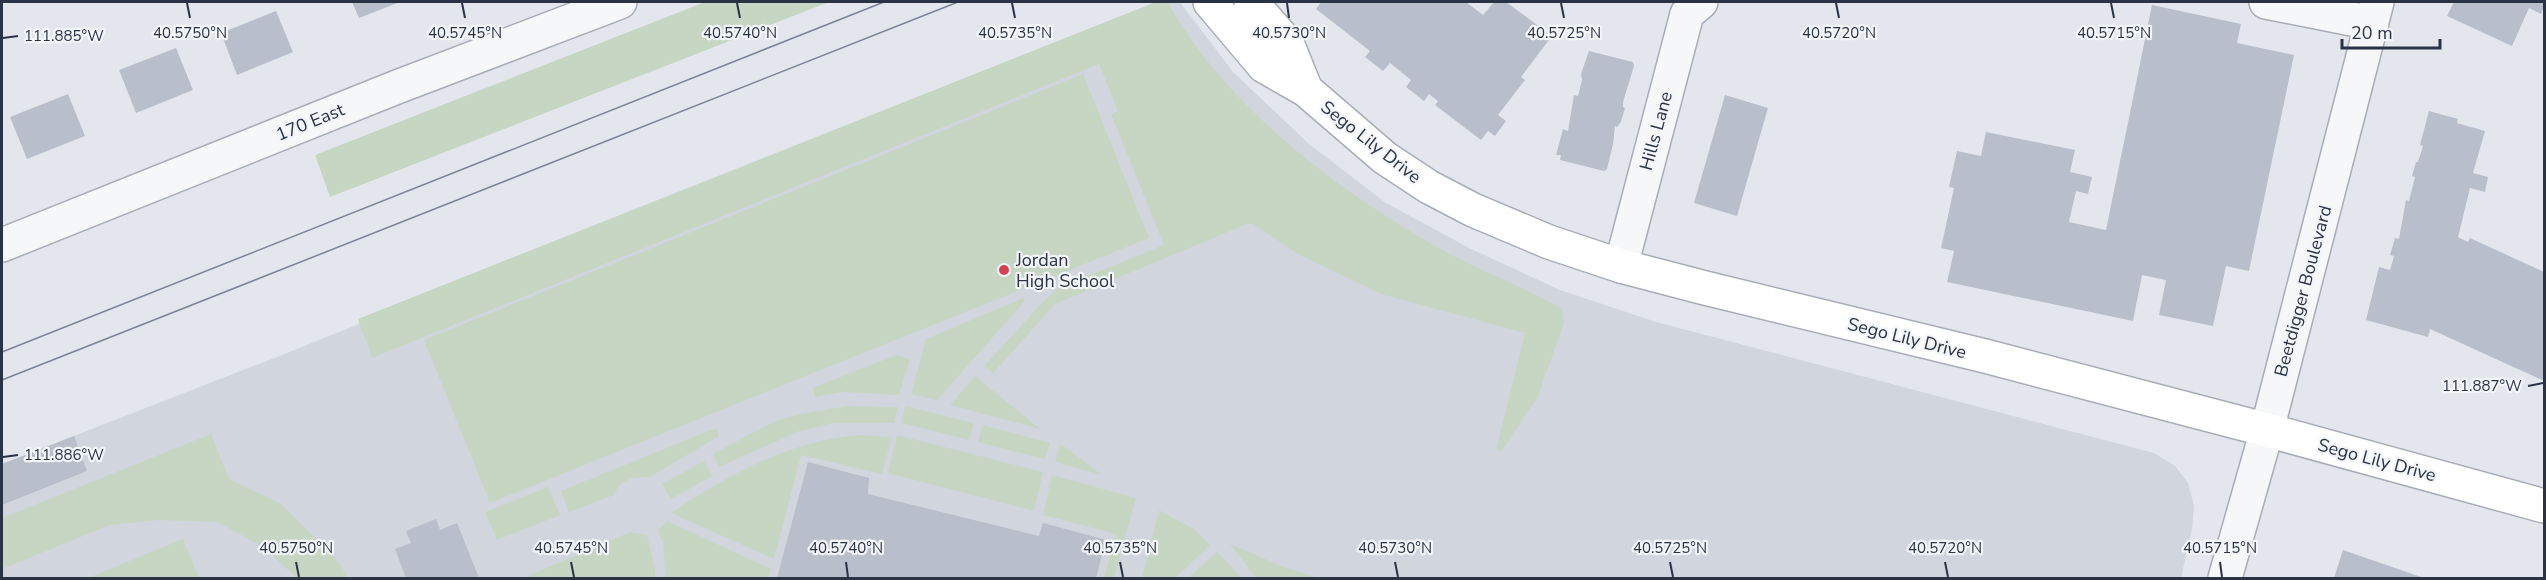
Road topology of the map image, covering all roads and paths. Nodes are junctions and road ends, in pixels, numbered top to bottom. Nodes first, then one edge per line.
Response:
1 (620, 2) edge
2 (1210, 2) edge
3 (1251, 2) edge
4 (1701, 2) edge
5 (2266, 2) edge
6 (2375, 12) edge
7 (1306, 90) junction
8 (2, 245) edge
9 (1621, 266) junction
10 (2267, 430) junction
11 (2544, 506) edge
12 (2224, 579) edge

1 - 8 street, 170 East
2 - 7 main road, Sego Lily Drive
3 - 7 main road, Sego Lily Drive
4 - 9 street, Hills Lane
5 - 6 street
6 - 10 street, Beetdigger Boulevard
7 - 9 main road, Sego Lily Drive
9 - 10 main road, Sego Lily Drive
10 - 11 main road, Sego Lily Drive
10 - 12 street, Beetdigger Boulevard

